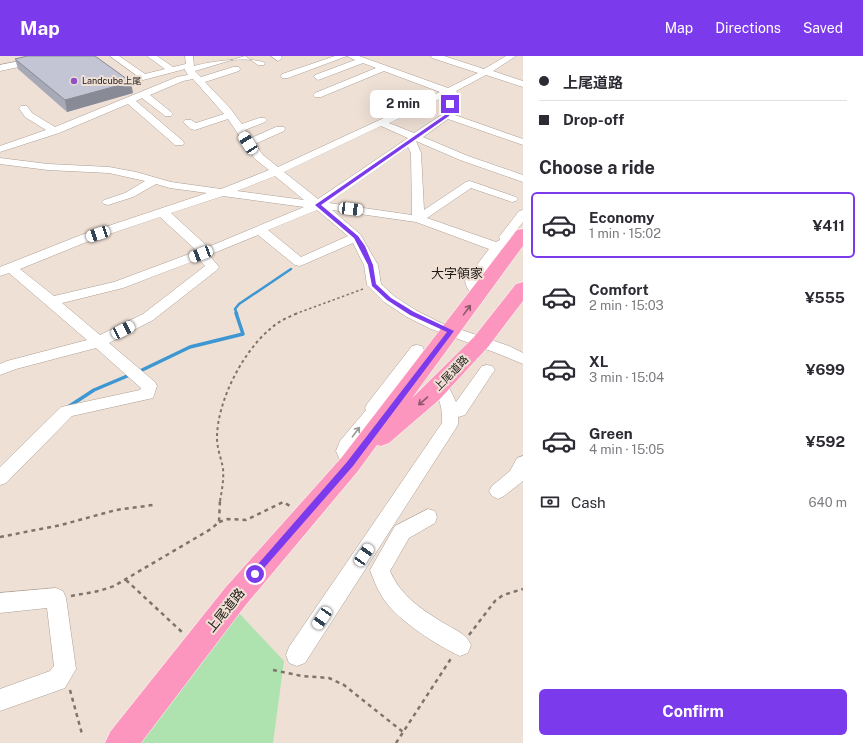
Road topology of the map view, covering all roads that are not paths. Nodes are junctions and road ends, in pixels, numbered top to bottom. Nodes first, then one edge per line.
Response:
1 (12, 56) edge
2 (57, 56) edge
3 (114, 56) edge
4 (151, 56) edge
5 (189, 56) edge
6 (241, 56) edge
7 (249, 56) edge
8 (343, 56) edge
9 (351, 56) edge
10 (435, 56) edge
11 (512, 56) edge
12 (362, 60) junction
13 (24, 63) junction
14 (261, 63) dead end
15 (373, 64) junction
16 (0, 68) edge
17 (384, 68) junction
18 (236, 69) dead end
19 (171, 70) junction
20 (193, 73) junction
21 (487, 73) junction
22 (285, 76) dead end
23 (318, 77) dead end
24 (521, 81) edge
25 (341, 86) junction
26 (450, 91) junction
27 (144, 95) junction
28 (318, 95) dead end
29 (130, 101) junction
30 (24, 108) dead end
31 (168, 114) dead end
32 (230, 115) junction
33 (447, 115) junction
34 (262, 120) dead end
35 (188, 122) dead end
36 (382, 123) junction
37 (239, 129) junction
38 (280, 129) dead end
39 (55, 131) junction
40 (414, 140) junction
41 (179, 142) dead end
42 (523, 142) edge
43 (248, 143) junction
44 (0, 149) edge
45 (0, 161) edge
46 (277, 171) junction
47 (523, 179) edge
48 (155, 180) junction
49 (220, 193) junction
50 (512, 199) dead end
51 (108, 202) dead end
52 (318, 205) junction
53 (162, 212) junction
54 (523, 214) edge
55 (418, 219) junction
56 (260, 230) junction
57 (356, 237) junction
58 (511, 241) edge
59 (204, 253) junction
60 (5, 270) edge
61 (523, 288) edge
62 (53, 301) junction
63 (451, 331) junction
64 (481, 342) junction
65 (97, 343) junction
66 (417, 350) dead end
67 (523, 359) edge
68 (0, 370) edge
69 (487, 370) dead end
70 (440, 385) junction
71 (451, 413) junction
72 (380, 415) junction
73 (523, 463) edge
74 (350, 464) junction
75 (0, 478) edge
76 (498, 490) dead end
77 (428, 517) dead end
78 (364, 555) junction
79 (381, 566) junction
80 (0, 603) edge
81 (460, 645) dead end
82 (297, 655) dead end
83 (0, 700) edge
84 (121, 743) edge

1 - 13 street
2 - 13 street
3 - 19 street
4 - 19 street
5 - 20 street
6 - 20 street
7 - 14 street
8 - 22 street
9 - 12 street
10 - 21 street
11 - 21 street
12 - 15 street
12 - 23 street
13 - 16 street
15 - 17 street
15 - 25 street
17 - 25 street
17 - 26 street
18 - 20 street
19 - 20 street
20 - 27 street
20 - 32 street
21 - 24 street
21 - 26 street
25 - 28 street
26 - 33 street
26 - 36 street
27 - 29 street
27 - 31 street
29 - 39 street
29 - 41 street
30 - 39 street
32 - 35 street
32 - 37 street
33 - 40 street
33 - 42 street
34 - 37 street
36 - 40 street
36 - 46 street
37 - 43 street
38 - 43 street
39 - 44 street
40 - 47 street
40 - 52 street
40 - 55 street
43 - 46 street
45 - 48 street
46 - 49 street
46 - 52 street
48 - 49 street
48 - 51 street
49 - 52 street
49 - 53 street
50 - 55 street
52 - 55 street
52 - 56 street
52 - 57 street
53 - 59 street
53 - 60 street
54 - 58 street
55 - 58 street
56 - 57 street
56 - 59 street
57 - 63 street
63 -> 58 highway, 上尾道路
59 - 62 street
59 - 65 street
60 - 62 street
61 - 64 highway, 上尾道路
62 - 65 street
63 - 64 street
63 - 72 highway, 上尾道路
64 - 67 street
64 - 70 highway, 上尾道路
65 - 68 street
65 - 75 street
66 - 72 street
69 - 71 street
70 - 71 street
70 -> 74 highway, 上尾道路
71 - 78 street
74 -> 72 highway, 上尾道路
73 - 76 street
74 - 84 highway, 上尾道路
77 - 79 street
78 - 79 street
78 - 82 street
79 - 81 street
80 - 83 street

